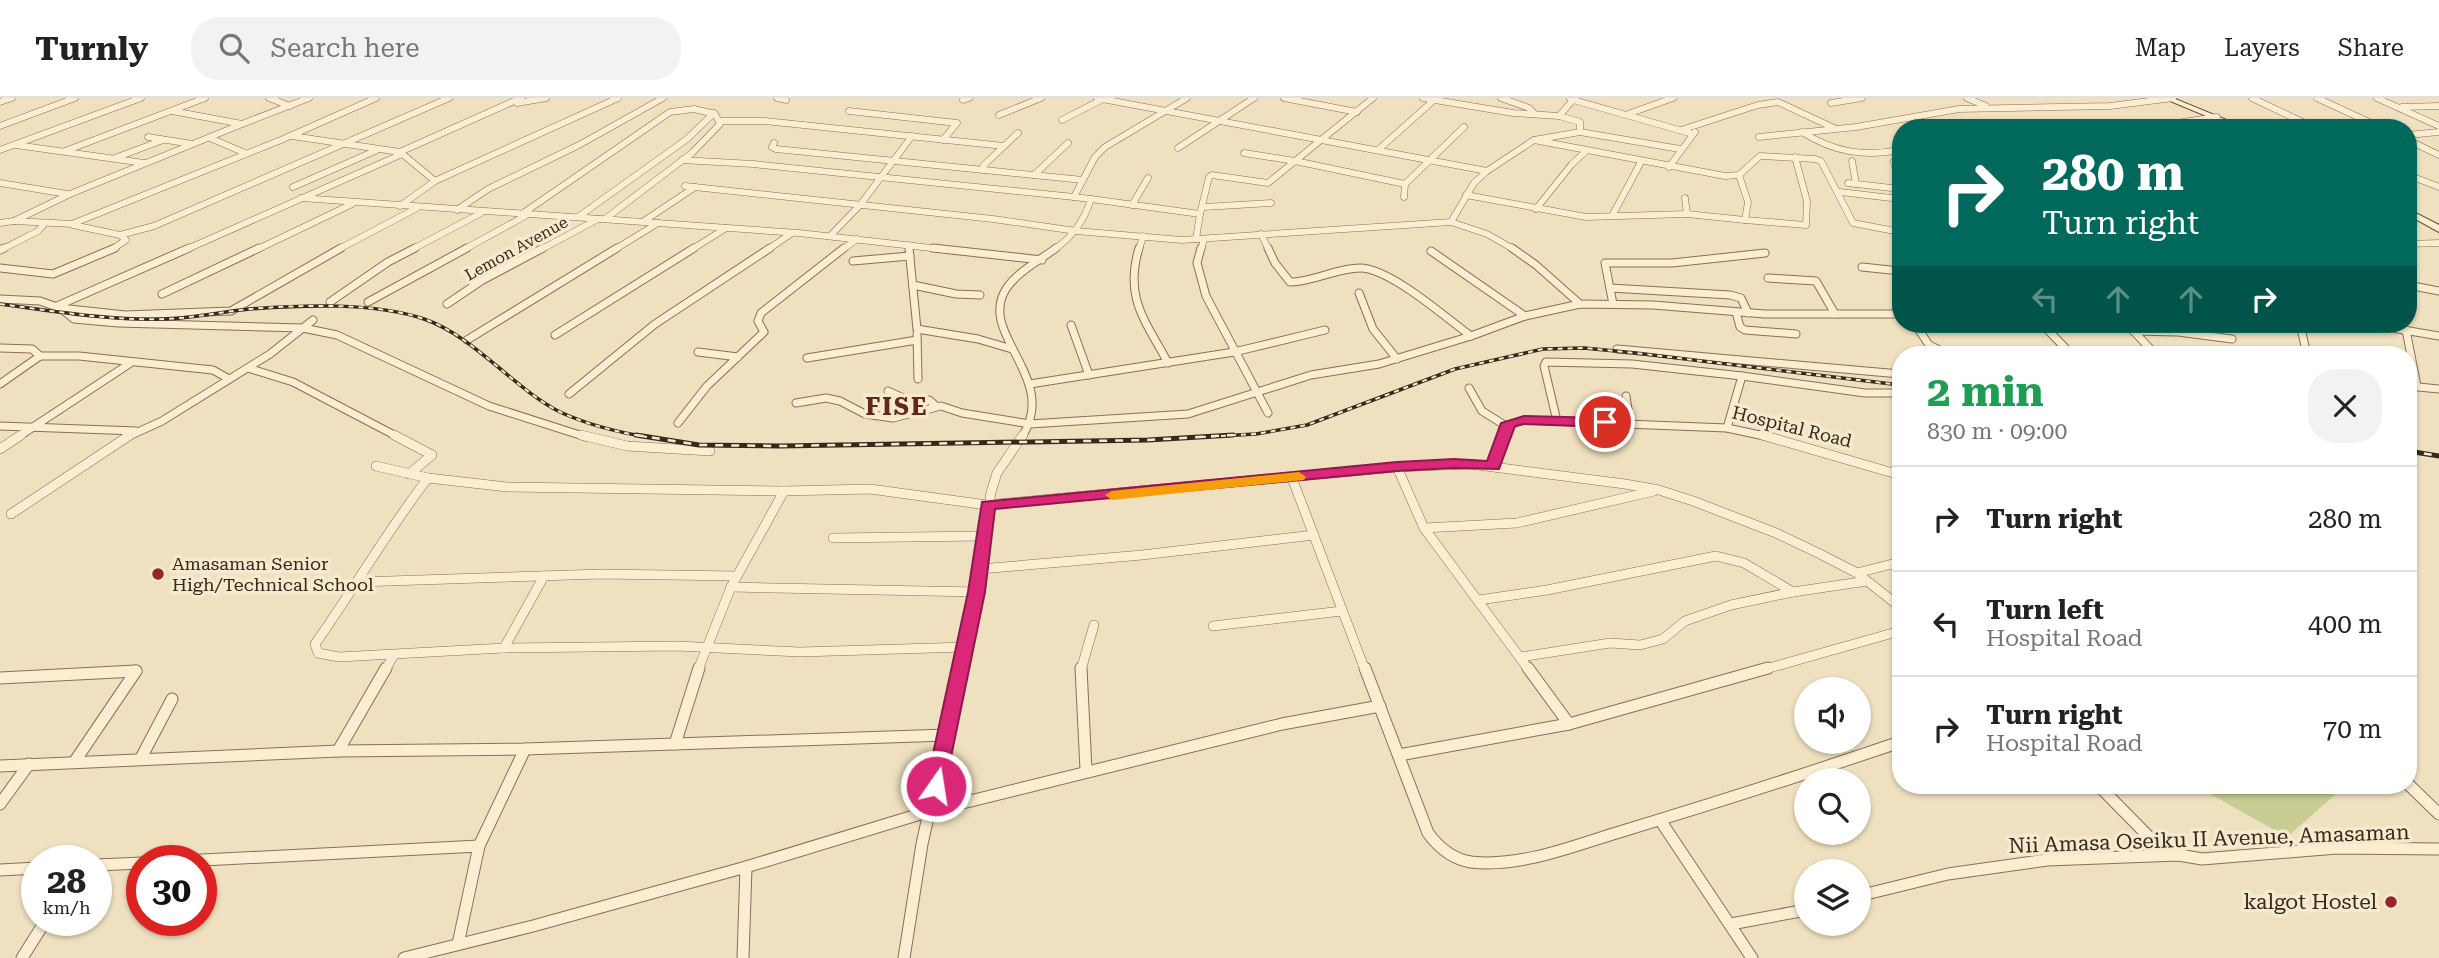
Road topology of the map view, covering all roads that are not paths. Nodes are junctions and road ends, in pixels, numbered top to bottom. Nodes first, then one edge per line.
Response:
1 (12, 98) edge
2 (75, 98) edge
3 (141, 98) edge
4 (205, 98) edge
5 (269, 98) edge
6 (309, 98) edge
7 (376, 98) edge
8 (449, 98) edge
9 (522, 98) edge
10 (546, 98) edge
11 (618, 98) edge
12 (663, 98) edge
13 (777, 98) edge
14 (1041, 98) edge
15 (1187, 98) edge
16 (1254, 98) edge
17 (1284, 98) edge
18 (1373, 98) edge
19 (1423, 98) edge
20 (1501, 98) edge
21 (1673, 98) edge
22 (1861, 98) edge
23 (1967, 98) edge
24 (2167, 98) edge
25 (2173, 98) edge
26 (2252, 98) edge
27 (2317, 98) edge
28 (2377, 98) edge
29 (1100, 99) edge
30 (1571, 99) edge
31 (1789, 99) edge
32 (786, 100) edge
33 (1434, 100) junction
34 (1646, 101) dead end
35 (0, 102) edge
36 (1778, 102) junction
37 (1830, 103) dead end
38 (509, 104) junction
39 (1654, 104) junction
40 (290, 106) junction
41 (1988, 106) junction
42 (2439, 106) edge
43 (2397, 107) junction
44 (172, 111) junction
45 (849, 111) dead end
46 (1357, 111) junction
47 (714, 113) junction
48 (1165, 113) junction
49 (1535, 114) junction
50 (1629, 114) junction
51 (999, 115) dead end
52 (1559, 116) junction
53 (2217, 117) junction
54 (1892, 119) edge
55 (1894, 119) edge
56 (2207, 119) edge
57 (2222, 119) edge
58 (2296, 119) edge
59 (2362, 119) edge
60 (1062, 120) dead end
61 (719, 121) junction
62 (1220, 122) junction
63 (242, 124) junction
64 (1700, 124) junction
65 (0, 126) edge
66 (2439, 126) edge
67 (1464, 127) dead end
68 (1835, 129) junction
69 (1681, 130) junction
70 (1580, 132) junction
71 (1802, 132) junction
72 (2439, 132) edge
73 (1018, 133) dead end
74 (1693, 134) junction
75 (290, 135) junction
76 (912, 136) junction
77 (2417, 136) edge
78 (148, 137) dead end
79 (1759, 137) dead end
80 (211, 138) junction
81 (1322, 139) junction
82 (163, 140) junction
83 (943, 140) junction
84 (1534, 141) junction
85 (2417, 142) edge
86 (774, 143) dead end
87 (1068, 143) dead end
88 (194, 144) junction
89 (343, 144) junction
90 (1821, 144) junction
91 (14, 145) junction
92 (1004, 146) junction
93 (1178, 148) dead end
94 (379, 149) junction
95 (1680, 149) junction
96 (0, 150) edge
97 (1378, 150) junction
98 (65, 151) junction
99 (1586, 151) junction
100 (1836, 151) junction
101 (1892, 152) edge
102 (245, 153) junction
103 (401, 153) junction
104 (1244, 153) dead end
105 (2439, 155) edge
106 (1795, 157) junction
107 (1822, 158) junction
108 (111, 160) junction
109 (682, 160) junction
110 (896, 160) junction
111 (1428, 160) junction
112 (1295, 161) junction
113 (1852, 161) dead end
114 (1641, 162) junction
115 (147, 163) junction
116 (1669, 167) junction
117 (984, 170) junction
118 (1487, 171) junction
119 (1034, 175) junction
120 (1739, 175) junction
121 (882, 178) junction
122 (1148, 178) dead end
123 (2417, 178) edge
124 (1083, 180) junction
125 (435, 181) junction
126 (0, 183) edge
127 (1848, 183) dead end
128 (1405, 184) junction
129 (1856, 184) junction
130 (685, 186) dead end
131 (1892, 186) edge
132 (293, 187) dead end
133 (695, 187) junction
134 (2439, 187) edge
135 (1840, 192) junction
136 (70, 194) junction
137 (1466, 195) junction
138 (1074, 197) junction
139 (1404, 197) dead end
140 (301, 198) junction
141 (1685, 198) dead end
142 (1892, 198) edge
143 (1091, 200) junction
144 (354, 203) junction
145 (1271, 203) dead end
146 (860, 205) junction
147 (1132, 205) junction
148 (400, 206) junction
149 (418, 207) junction
150 (1536, 209) junction
151 (457, 210) junction
152 (1202, 210) junction
153 (483, 212) junction
154 (524, 214) junction
155 (1687, 214) junction
156 (1612, 216) junction
157 (578, 217) junction
158 (2417, 217) edge
159 (602, 219) junction
160 (1745, 220) junction
161 (14, 221) junction
162 (644, 221) junction
163 (1451, 222) junction
164 (0, 223) edge
165 (658, 223) junction
166 (72, 224) junction
167 (44, 225) junction
168 (726, 228) junction
169 (2439, 229) edge
170 (1892, 230) edge
171 (1076, 231) junction
172 (792, 233) junction
173 (1261, 234) junction
174 (830, 236) junction
175 (1143, 236) junction
176 (123, 238) junction
177 (857, 239) junction
178 (1200, 239) junction
179 (2439, 243) edge
180 (2417, 244) edge
181 (909, 245) junction
182 (0, 250) edge
183 (1431, 251) dead end
184 (1765, 253) dead end
185 (910, 256) junction
186 (1042, 260) junction
187 (853, 261) dead end
188 (1861, 267) dead end
189 (0, 268) edge
190 (1892, 270) edge
191 (1768, 278) dead end
192 (913, 285) junction
193 (2417, 287) edge
194 (1610, 288) junction
195 (2439, 291) edge
196 (1359, 293) dead end
197 (162, 294) dead end
198 (980, 295) dead end
199 (0, 299) edge
200 (330, 302) dead end
201 (368, 302) dead end
202 (447, 304) dead end
203 (1580, 304) junction
204 (1613, 304) junction
205 (59, 307) junction
206 (1736, 312) junction
207 (1748, 313) junction
208 (1835, 314) junction
209 (1892, 314) edge
210 (1525, 316) junction
211 (313, 320) dead end
212 (1071, 325) dead end
213 (303, 328) junction
214 (917, 329) junction
215 (1325, 330) dead end
216 (2417, 332) edge
217 (2051, 333) edge
218 (2135, 333) edge
219 (2186, 333) edge
220 (1796, 334) dead end
221 (555, 335) dead end
222 (2439, 336) edge
223 (1471, 337) junction
224 (2232, 339) dead end
225 (467, 340) dead end
226 (917, 340) junction
227 (2063, 346) edge
228 (2148, 346) edge
229 (0, 348) edge
230 (1012, 349) junction
231 (1617, 349) dead end
232 (698, 352) dead end
233 (1234, 352) junction
234 (40, 356) junction
235 (738, 357) junction
236 (807, 358) dead end
237 (1397, 359) junction
238 (132, 362) junction
239 (1168, 363) junction
240 (248, 368) junction
241 (1892, 373) edge
242 (1089, 375) junction
243 (1742, 376) junction
244 (229, 379) junction
245 (918, 379) dead end
246 (0, 384) edge
247 (1030, 384) junction
248 (2417, 386) edge
249 (1469, 388) dead end
250 (2439, 389) edge
251 (888, 391) dead end
252 (1259, 393) junction
253 (1892, 393) edge
254 (569, 394) dead end
255 (1626, 396) dead end
256 (796, 403) dead end
257 (936, 406) junction
258 (1268, 413) dead end
259 (1557, 421) junction
260 (678, 423) dead end
261 (1630, 423) junction
262 (1030, 424) junction
263 (0, 426) edge
264 (1506, 426) junction
265 (31, 428) junction
266 (1727, 428) junction
267 (136, 431) junction
268 (0, 449) edge
269 (710, 451) dead end
270 (376, 466) dead end
271 (1493, 466) junction
272 (1397, 467) junction
273 (1892, 473) edge
274 (409, 474) junction
275 (428, 478) junction
276 (1292, 478) junction
277 (1659, 490) junction
278 (784, 491) junction
279 (987, 505) junction
280 (11, 513) dead end
281 (1424, 528) junction
282 (984, 536) junction
283 (1314, 536) junction
284 (833, 538) dead end
285 (1892, 564) edge
286 (980, 569) junction
287 (1857, 573) junction
288 (544, 576) junction
289 (737, 576) junction
290 (1867, 581) junction
291 (359, 582) junction
292 (731, 587) junction
293 (977, 592) junction
294 (1793, 592) junction
295 (1479, 600) junction
296 (1892, 601) edge
297 (1342, 611) junction
298 (1094, 625) dead end
299 (1213, 625) dead end
300 (1892, 633) edge
301 (966, 648) junction
302 (504, 649) junction
303 (705, 649) junction
304 (394, 654) junction
305 (1521, 657) junction
306 (0, 678) edge
307 (172, 699) dead end
308 (1380, 706) junction
309 (1569, 723) junction
310 (947, 735) junction
311 (675, 744) junction
312 (1892, 745) edge
313 (524, 749) junction
314 (338, 751) junction
315 (1399, 755) junction
316 (141, 758) junction
317 (75, 761) junction
318 (29, 764) junction
319 (0, 766) edge
320 (1086, 771) junction
321 (2417, 793) edge
322 (2107, 794) edge
323 (0, 804) edge
324 (930, 811) junction
325 (2439, 814) edge
326 (1660, 820) junction
327 (479, 846) junction
328 (2439, 849) edge
329 (2179, 855) junction
330 (217, 859) edge
331 (746, 867) junction
332 (21, 869) edge
333 (0, 870) edge
334 (1871, 893) edge
335 (1794, 912) edge
336 (1731, 923) junction
337 (36, 936) edge
338 (458, 944) junction
339 (22, 958) edge
340 (404, 958) edge
341 (743, 958) edge
342 (904, 958) edge
343 (1752, 958) edge

1 - 35 street
2 - 65 street
3 - 91 street
4 - 44 street
5 - 40 street
6 - 40 street
7 - 75 street
8 - 89 street
9 - 38 street
10 - 38 street
11 - 125 street
12 - 151 street
13 - 32 street
14 - 51 street
15 - 48 street
16 - 62 street
17 - 46 street
18 - 46 street
19 - 33 street
20 - 49 street
21 - 39 street
22 - 37 street
23 - 41 street
24 - 25 street
24 - 41 street
24 - 53 main road
26 - 58 street
27 - 59 street
28 - 43 street
29 - 48 street
29 - 60 street
30 - 50 street
30 - 52 street
31 - 36 street
33 - 49 street
33 - 97 street
34 - 39 street
36 - 64 street
36 - 68 street
38 - 103 street
39 - 50 street
40 - 63 street
41 - 55 street
42 - 43 street
43 - 66 street
44 - 63 street
44 - 98 street
45 - 83 street
46 - 81 street
47 - 61 street
47 - 154 street
47 - 157 street
48 - 62 street
48 - 124 street
49 - 52 street
50 - 69 street
52 - 70 street
53 - 56 street
53 - 57 main road
54 - 68 street
61 - 76 street
61 - 109 street, Lemon Avenue
62 - 81 street
62 - 93 street
63 - 80 street
64 - 69 street
64 - 74 street
67 - 111 street
68 - 71 street
69 - 74 street
70 - 84 street
70 - 95 street
71 - 79 street
71 - 90 street
72 - 77 street
73 - 92 street
74 - 95 street
75 - 89 street
75 - 102 street
76 - 83 street
76 - 110 street
78 - 82 street
80 - 88 street
80 - 102 street
81 - 97 street
81 - 112 street
82 - 88 street
82 - 108 street
83 - 92 street
84 - 99 street
84 - 118 street
85 - 105 street
86 - 110 street
87 - 119 street
88 - 115 street
89 - 94 street
89 - 176 street
90 - 100 street
90 - 107 street
91 - 96 street
91 - 98 street
92 - 117 street
94 - 103 street
94 - 132 street
95 - 116 street
97 - 111 street
98 - 108 street
99 - 114 street
99 - 150 street
100 - 101 street
100 - 107 street
102 - 166 street
103 - 125 street
103 - 140 street
104 - 112 street
106 - 107 street
106 - 120 street
106 - 160 street
107 - 135 street
108 - 115 street
109 - 121 street
109 - 159 street, Lemon Avenue
110 - 117 street
110 - 121 street
111 - 118 street
111 - 128 street
112 - 128 street
112 - 152 street
113 - 129 street
114 - 116 street
114 - 156 street
115 - 136 street
116 - 120 street
117 - 119 street
118 - 137 street
119 - 124 street
120 - 160 street
121 - 138 street
121 - 146 street
122 - 147 street
123 - 134 street
124 - 138 street
125 - 148 street
126 - 136 street
127 - 129 street
128 - 139 street
129 - 131 street
130 - 133 street
133 - 146 street
133 - 162 street
135 - 142 street
135 - 170 street
136 - 161 street
137 - 150 street
137 - 163 street
138 - 143 street
140 - 144 street
140 - 205 street
141 - 155 street
143 - 147 street
143 - 171 street
144 - 148 street
144 - 197 street
145 - 152 street
146 - 171 street
146 - 174 street
147 - 152 street
148 - 149 street
149 - 151 street
149 - 205 street
150 - 156 street
151 - 153 street
152 - 178 street
153 - 154 street
153 - 200 street
154 - 157 street
154 - 201 street
155 - 156 street
155 - 160 street
157 - 159 street
158 - 169 main road
159 - 162 street
159 - 202 street, Lemon Avenue
161 - 164 street
161 - 167 street
162 - 165 street
163 - 173 street
163 - 203 street
165 - 168 street
165 - 225 street
166 - 167 street
166 - 176 street
167 - 182 street
168 - 172 street
168 - 221 street
171 - 175 street
171 - 186 street
172 - 174 street
172 - 254 street
173 - 178 street
173 - 223 street
174 - 177 street
175 - 178 street
175 - 239 street
176 - 189 street
177 - 181 street
177 - 235 street
178 - 233 street
179 - 180 street
181 - 185 street
181 - 186 street
183 - 210 street
184 - 194 street
185 - 187 street
185 - 192 street
186 - 230 street
188 - 190 street
191 - 208 street
192 - 198 street
192 - 214 street
193 - 195 street
194 - 204 street
194 - 207 street
196 - 237 street
199 - 205 street
203 - 204 street
203 - 210 street
204 - 206 street
205 - 213 street
206 - 207 street
206 - 220 street
207 - 208 street
208 - 209 street
210 - 223 street
211 - 213 street
212 - 242 street
213 - 240 street
213 - 269 street
214 - 226 street
214 - 230 street
215 - 233 street
216 - 222 street
217 - 227 street
218 - 228 street
219 - 224 street
223 - 237 street
226 - 236 street
226 - 245 street
229 - 234 street
230 - 247 street
231 - 241 street
232 - 235 street
233 - 239 street
233 - 252 street
234 - 238 street
234 - 246 street
235 - 260 street
237 - 252 street
238 - 244 street
238 - 265 street
239 - 242 street
240 - 244 street
240 - 274 street
242 - 247 street
243 - 253 street
243 - 259 street
243 - 266 street
244 - 267 street
247 - 262 street
248 - 250 street
249 - 264 street
251 - 257 street
252 - 258 street
252 - 262 street
255 - 261 street
256 - 257 street
257 - 262 street
259 - 261 street, Hospital Road
259 - 264 street, Hospital Road
261 - 266 street, Hospital Road
262 - 279 street
263 - 265 street
264 - 271 street
265 - 267 street
265 - 268 street
266 - 273 street, Hospital Road
267 - 280 street
270 - 274 street
271 - 272 street
271 - 277 street
272 - 276 street
272 - 281 street
274 - 275 street
275 - 278 street
275 - 291 street
276 - 279 street
276 - 283 street
277 - 281 street
277 - 287 street
278 - 279 street
278 - 289 street
279 - 282 street
281 - 295 street
282 - 284 street
282 - 286 street
283 - 286 street
283 - 297 street
285 - 287 street
286 - 293 street
287 - 290 street
288 - 289 street
288 - 291 street
288 - 302 street
289 - 292 street
290 - 294 street
290 - 296 street
291 - 304 street
292 - 293 street
292 - 303 street
293 - 301 street
294 - 295 street
294 - 305 street
295 - 305 street
297 - 299 street
297 - 308 street
298 - 320 street
300 - 309 street
301 - 303 street
301 - 310 street
302 - 303 street
302 - 304 street
303 - 311 street
304 - 314 street
305 - 309 street
306 - 317 street
307 - 316 street
308 - 315 street
308 - 320 street
309 - 315 street
310 - 311 street
310 - 324 street
311 - 313 street
312 - 326 street
313 - 314 street
313 - 327 street
314 - 316 street
315 - 326 street
316 - 317 street
317 - 318 street
318 - 319 street
318 - 323 street
320 - 324 street
321 - 325 street
322 - 329 street
324 - 331 street
324 - 342 street
326 - 336 street
327 - 330 street
327 - 338 street
328 - 329 street, Nii Amasa Oseiku II Avenue, Amasaman
329 - 334 street, Nii Amasa Oseiku II Avenue, Amasaman
331 - 338 street
331 - 341 street
332 - 333 street
335 - 336 street
336 - 343 street
337 - 339 street
338 - 340 street

